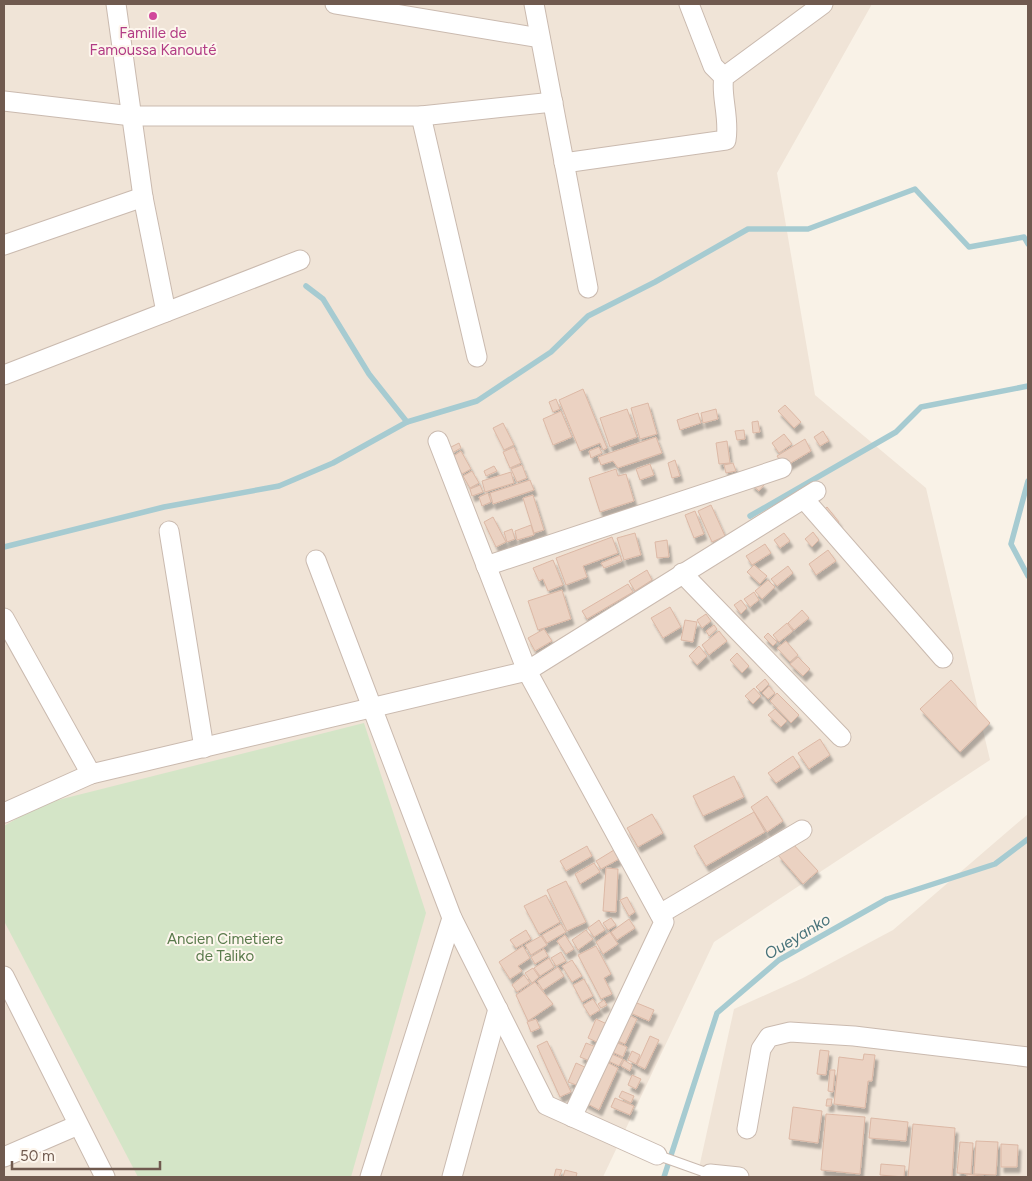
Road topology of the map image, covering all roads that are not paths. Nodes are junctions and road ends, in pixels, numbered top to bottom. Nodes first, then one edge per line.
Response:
1 (116, 4) edge
2 (335, 4) edge
3 (534, 4) edge
4 (689, 4) edge
5 (823, 4) edge
6 (540, 38) junction
7 (724, 77) junction
8 (4, 101) edge
9 (553, 102) junction
10 (132, 116) junction
11 (421, 116) junction
12 (564, 163) junction
13 (144, 197) junction
14 (4, 245) edge
15 (300, 260) dead end
16 (588, 288) dead end
17 (166, 312) junction
18 (477, 357) dead end
19 (4, 375) edge
20 (438, 441) dead end
21 (782, 468) dead end
22 (169, 531) dead end
23 (316, 560) dead end
24 (486, 566) junction
25 (682, 573) junction
26 (4, 618) edge
27 (943, 658) dead end
28 (527, 671) junction
29 (372, 708) junction
30 (841, 737) dead end
31 (204, 748) junction
32 (91, 774) junction
33 (4, 813) edge
34 (802, 830) dead end
35 (660, 914) junction
36 (452, 918) junction
37 (4, 976) edge
38 (498, 1009) junction
39 (1028, 1057) edge
40 (572, 1117) junction
41 (78, 1125) junction
42 (747, 1129) dead end
43 (657, 1155) joint
44 (4, 1157) edge
45 (710, 1174) joint
46 (105, 1177) edge
47 (370, 1177) edge
48 (452, 1177) edge
49 (739, 1177) edge

1 - 10 street
2 - 6 street
3 - 6 street
4 - 7 street
5 - 7 street
6 - 9 street
7 - 12 street
8 - 10 street
9 - 11 street
9 - 12 street
10 - 11 street
10 - 13 street
11 - 18 street
12 - 16 street
13 - 14 street
13 - 17 street
15 - 17 street
17 - 19 street
20 - 24 street
21 - 24 street
22 - 31 street
23 - 29 street
24 - 28 street
25 - 27 street
25 - 28 street
25 - 30 street
26 - 32 street
28 - 29 street
28 - 35 street
29 - 31 street
29 - 36 street
31 - 32 street
32 - 33 street
34 - 35 street
35 - 40 street
36 - 38 street
36 - 47 street
37 - 41 street
38 - 40 street
38 - 48 street
39 - 42 street
40 - 43 street
41 - 44 street
41 - 46 street
43 - 45 lane
45 - 49 street

